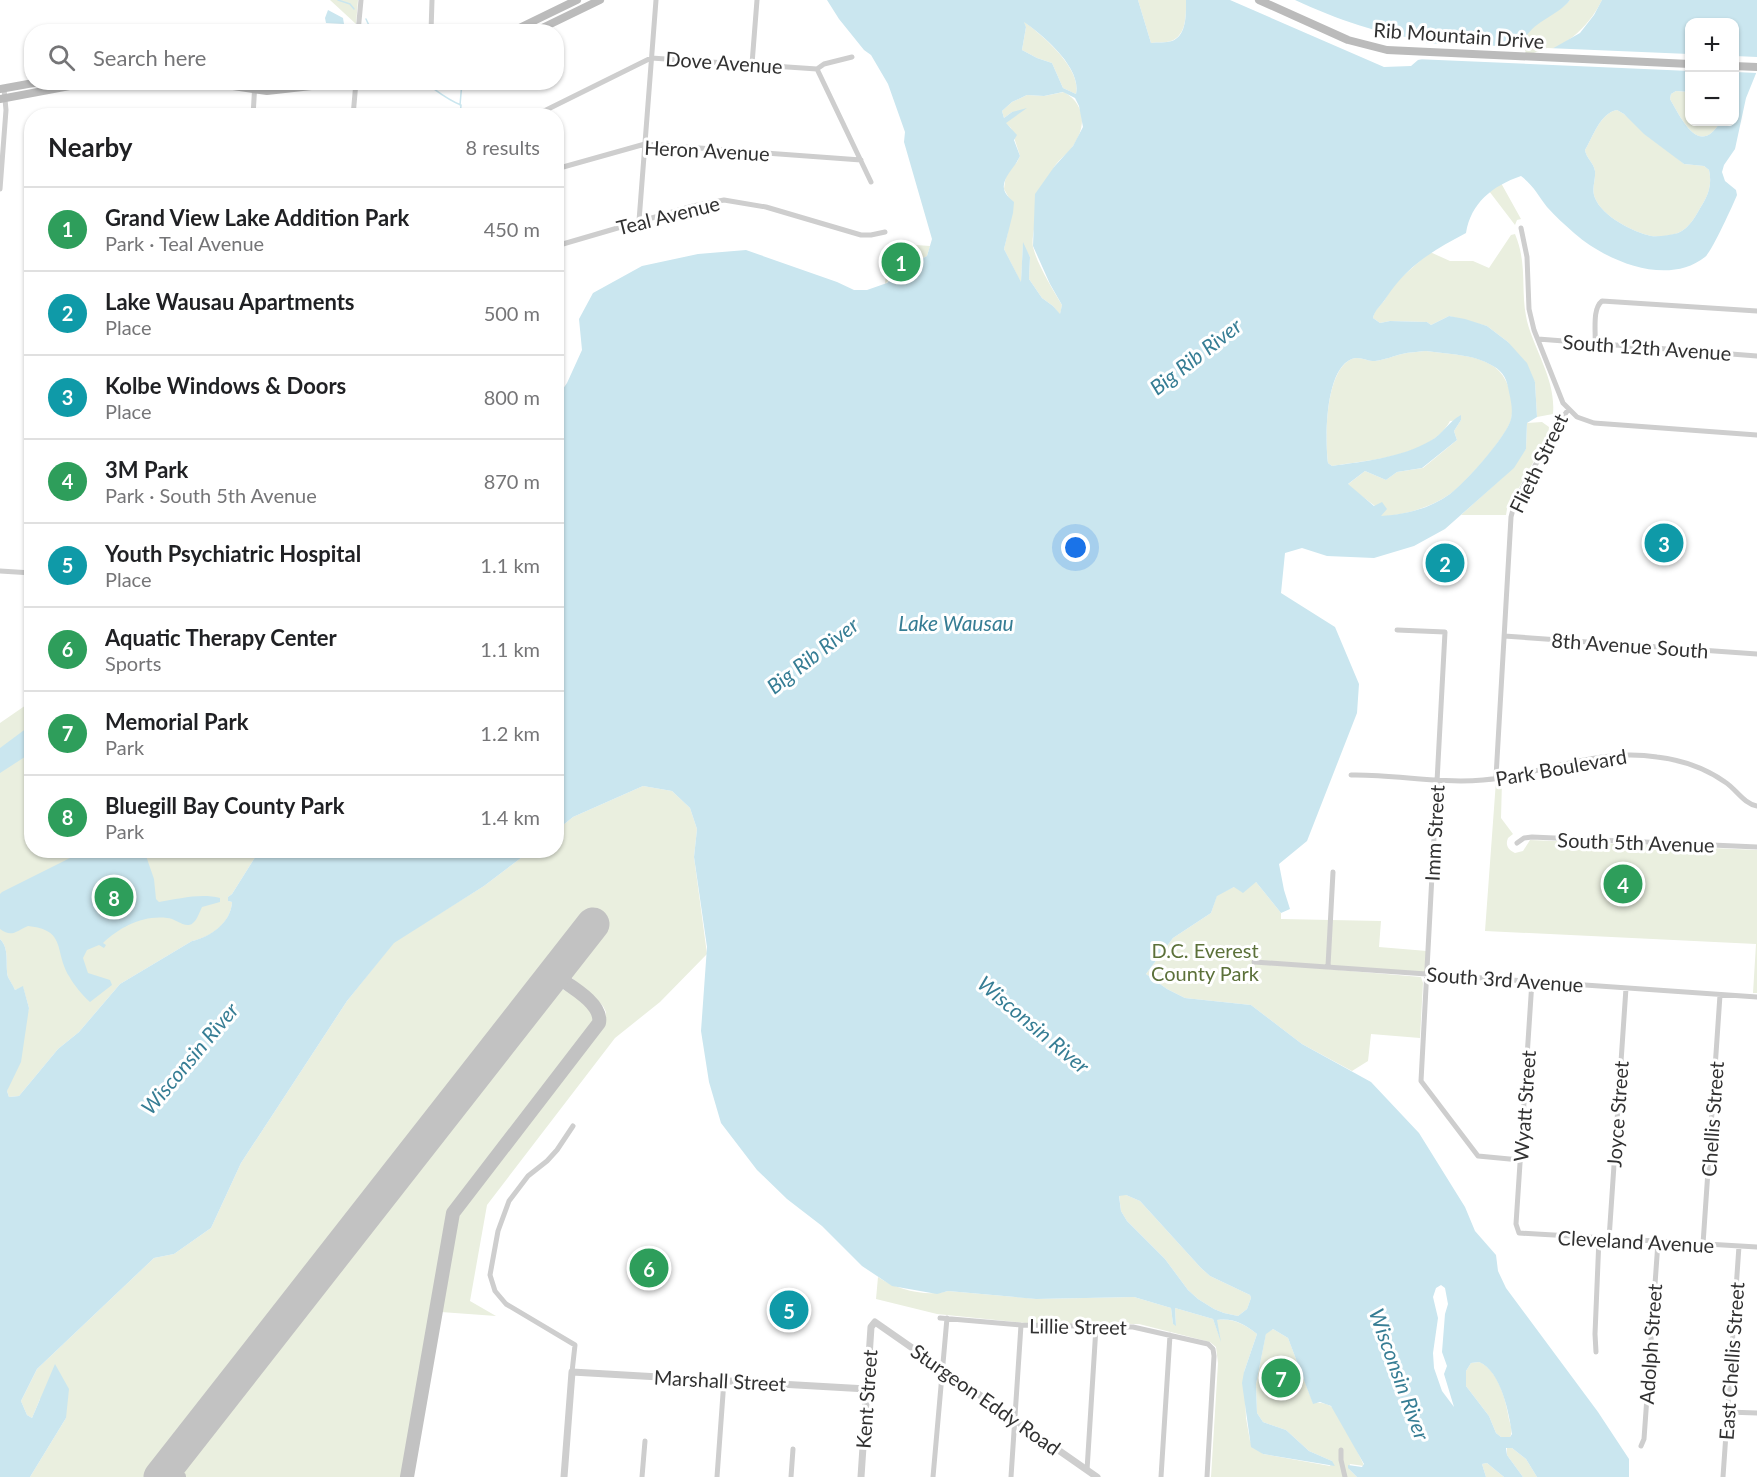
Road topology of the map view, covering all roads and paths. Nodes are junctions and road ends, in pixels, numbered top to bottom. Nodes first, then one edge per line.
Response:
1 (361, 0) edge
2 (432, 0) edge
3 (577, 0) edge
4 (600, 0) edge
5 (656, 0) edge
6 (757, 0) edge
7 (1259, 0) edge
8 (359, 24) edge
9 (430, 24) edge
10 (528, 24) edge
11 (550, 24) edge
12 (651, 57) junction
13 (852, 57) dead end
14 (752, 64) junction
15 (1685, 64) edge
16 (1739, 66) edge
17 (1757, 67) edge
18 (817, 69) junction
19 (24, 85) edge
20 (2, 89) edge
21 (50, 90) edge
22 (255, 90) edge
23 (355, 90) edge
24 (3, 99) edge
25 (254, 108) edge
26 (354, 108) edge
27 (550, 108) edge
28 (645, 144) junction
29 (861, 160) junction
30 (564, 167) edge
31 (871, 182) dead end
32 (0, 189) edge
33 (639, 221) junction
34 (1521, 228) dead end
35 (885, 232) dead end
36 (564, 244) edge
37 (1757, 311) edge
38 (1538, 339) junction
39 (1596, 343) junction
40 (1757, 356) edge
41 (1568, 410) junction
42 (1757, 435) edge
43 (0, 571) edge
44 (24, 572) edge
45 (1397, 630) dead end
46 (1504, 636) junction
47 (1757, 654) edge
48 (1351, 775) dead end
49 (1496, 777) junction
50 (1437, 779) junction
51 (1757, 806) edge
52 (1517, 843) dead end
53 (1757, 847) edge
54 (1333, 872) dead end
55 (1254, 962) dead end
56 (1328, 966) junction
57 (1426, 974) junction
58 (1532, 981) junction
59 (1626, 988) junction
60 (1720, 995) junction
61 (1757, 997) edge
62 (573, 1126) dead end
63 (1520, 1160) junction
64 (1517, 1231) joint
65 (1599, 1238) junction
66 (1609, 1239) junction
67 (1658, 1242) junction
68 (1703, 1244) junction
69 (1739, 1246) junction
70 (1757, 1247) edge
71 (874, 1322) joint
72 (1021, 1325) junction
73 (1096, 1327) junction
74 (1170, 1335) junction
75 (1596, 1352) dead end
76 (942, 1368) junction
77 (572, 1372) junction
78 (724, 1380) junction
79 (867, 1389) junction
80 (1727, 1412) junction
81 (1757, 1413) edge
82 (1015, 1420) junction
83 (645, 1441) dead end
84 (1641, 1446) dead end
85 (793, 1449) dead end
86 (1341, 1450) dead end
87 (1087, 1470) junction
88 (564, 1477) edge
89 (642, 1477) edge
90 (717, 1477) edge
91 (791, 1477) edge
92 (861, 1477) edge
93 (933, 1477) edge
94 (1011, 1477) edge
95 (1097, 1477) edge
96 (1161, 1477) edge
97 (1207, 1477) edge
98 (1345, 1477) edge
99 (1723, 1477) edge

1 - 8 street
2 - 9 street
3 - 10 main road
4 - 11 main road
5 - 12 street
6 - 14 street
7 - 15 main road, Rib Mountain Drive
12 - 14 street, Dove Avenue
12 - 27 street, Dove Avenue
12 - 28 street
13 - 18 street, Dove Avenue
14 - 18 street, Dove Avenue
16 - 17 main road
18 - 29 street
19 - 20 main road
20 - 24 street
21 - 24 main road
22 - 25 street
23 - 26 street
24 - 32 street
28 - 29 street, Heron Avenue
28 - 30 street, Heron Avenue
28 - 33 street
29 - 31 street
33 - 35 street, Teal Avenue
33 - 36 street, Teal Avenue
34 - 38 street, Flieth Street
37 - 39 street
38 - 39 street, South 12th Avenue
38 - 41 street, Flieth Street
39 - 40 street, South 12th Avenue
41 - 42 street
41 - 46 street, Flieth Street
43 - 44 street
45 - 50 street, Imm Street
46 - 47 street, 8th Avenue South
46 - 49 street, Flieth Street
48 - 50 street, Park Boulevard
49 - 50 street, Park Boulevard
49 - 51 street, Park Boulevard
50 - 57 street, Imm Street
52 - 53 street, South 5th Avenue
54 - 56 street
55 - 56 street, South 3rd Avenue
56 - 57 street, South 3rd Avenue
57 - 58 street, South 3rd Avenue
57 - 63 street, Imm Street
58 - 59 street, South 3rd Avenue
58 - 63 street, Wyatt Street
59 - 60 street, South 3rd Avenue
59 - 66 street, Joyce Street
60 - 61 street, South 3rd Avenue
60 - 68 street, Chellis Street
62 - 77 street
63 - 64 street, Wyatt Street
64 - 65 street, Cleveland Avenue
65 - 66 street, Cleveland Avenue
65 - 75 street
66 - 67 street, Cleveland Avenue
67 - 68 street, Cleveland Avenue
67 - 84 street, Adolph Street
68 - 69 street, Cleveland Avenue
69 - 70 street, Cleveland Avenue
69 - 80 street, East Chellis Street
71 - 76 street, Sturgeon Eddy Road
71 - 79 street, Kent Street
72 - 73 street, Lillie Street
72 - 76 street, Lillie Street
72 - 82 street
73 - 74 street, Lillie Street
73 - 87 street
74 - 96 street
74 - 97 street, Lillie Street
76 - 82 street, Sturgeon Eddy Road
76 - 93 street
77 - 78 street, Marshall Street
77 - 88 street
78 - 79 street, Marshall Street
78 - 90 street
79 - 92 street, Kent Street
80 - 81 street
80 - 99 street, East Chellis Street
82 - 87 street, Sturgeon Eddy Road
82 - 94 street
83 - 89 street
85 - 91 street
86 - 98 street
87 - 95 street, Sturgeon Eddy Road

